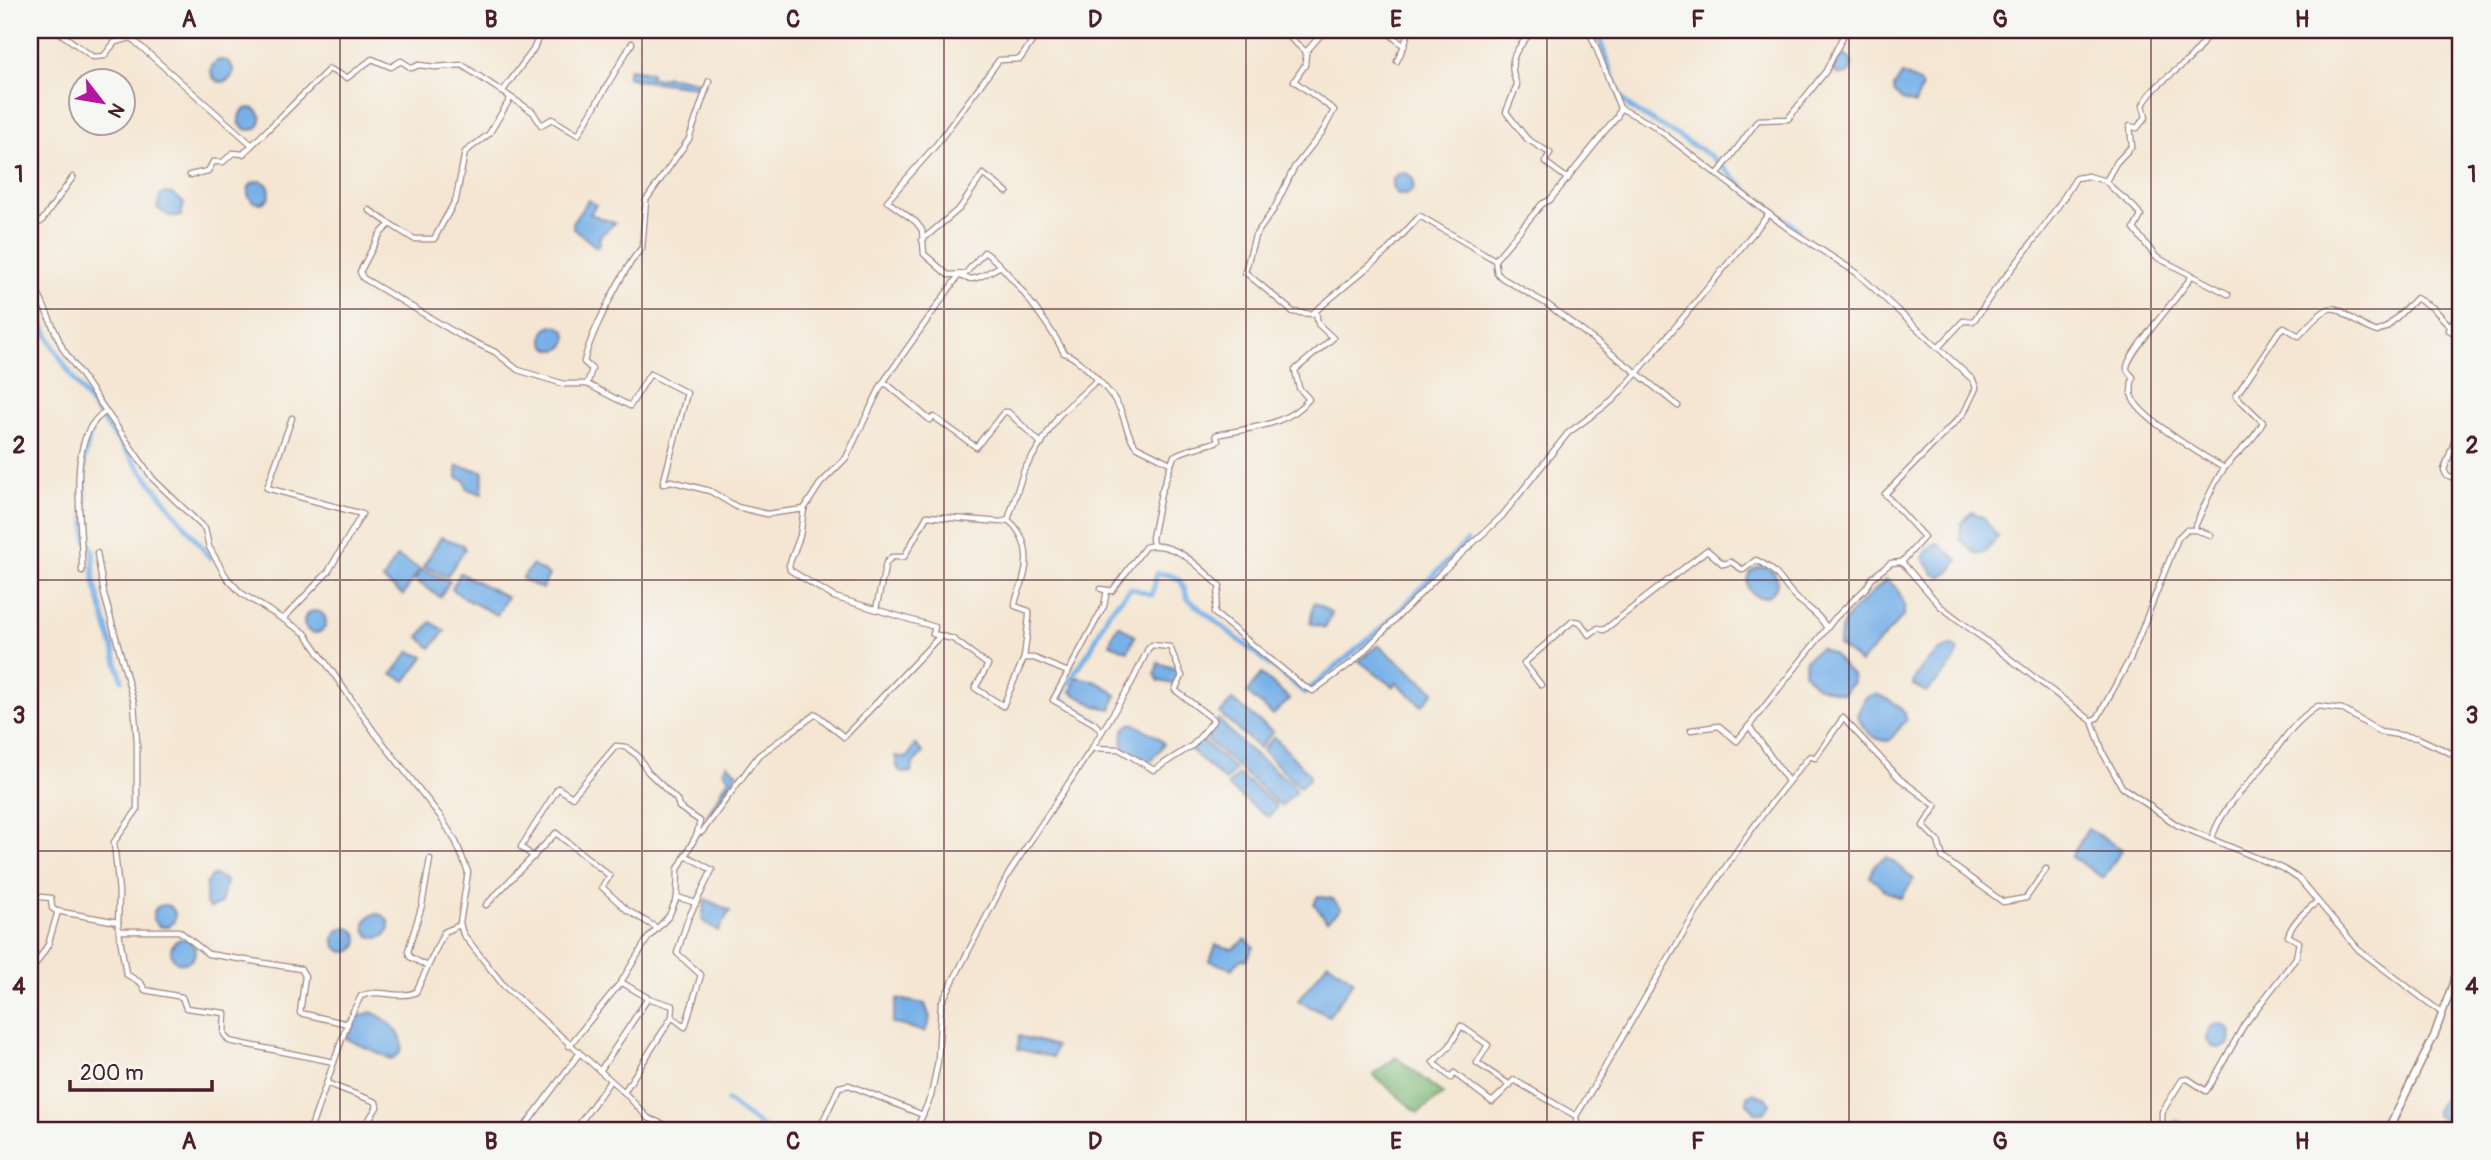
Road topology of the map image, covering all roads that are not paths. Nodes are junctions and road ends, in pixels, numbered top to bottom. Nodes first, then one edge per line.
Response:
1 (542, 30) edge
2 (1041, 30) edge
3 (1281, 30) edge
4 (1325, 30) edge
5 (1385, 30) edge
6 (1409, 30) edge
7 (1533, 30) edge
8 (1589, 30) edge
9 (1846, 30) edge
10 (2194, 30) edge
11 (2449, 30) edge
12 (57, 32) dead end
13 (2461, 42) edge
14 (632, 43) dead end
15 (1404, 46) junction
16 (1306, 52) junction
17 (1397, 61) dead end
18 (709, 81) dead end
19 (502, 92) junction
20 (510, 99) junction
21 (1620, 108) junction
22 (251, 144) junction
23 (1719, 173) junction
24 (190, 175) dead end
25 (73, 177) dead end
26 (1568, 179) junction
27 (2106, 181) junction
28 (1007, 192) dead end
29 (369, 210) dead end
30 (1769, 214) junction
31 (30, 221) edge
32 (390, 223) junction
33 (921, 241) junction
34 (1495, 260) junction
35 (2461, 261) edge
36 (999, 267) junction
37 (30, 275) edge
38 (960, 275) junction
39 (2192, 275) junction
40 (2461, 280) edge
41 (2228, 294) dead end
42 (39, 301) junction
43 (30, 302) edge
44 (2461, 305) edge
45 (1316, 311) junction
46 (2449, 326) junction
47 (2461, 337) edge
48 (1939, 346) junction
49 (1637, 373) junction
50 (1096, 381) junction
51 (587, 384) junction
52 (882, 384) junction
53 (1678, 406) dead end
54 (105, 412) junction
55 (292, 418) dead end
56 (2461, 423) edge
57 (1042, 444) junction
58 (1170, 463) junction
59 (2224, 468) junction
60 (2461, 482) edge
61 (804, 509) junction
62 (1007, 520) junction
63 (2196, 530) junction
64 (2211, 535) dead end
65 (1153, 545) junction
66 (97, 553) dead end
67 (1902, 562) junction
68 (82, 571) dead end
69 (876, 609) junction
70 (284, 618) junction
71 (1827, 628) junction
72 (941, 636) junction
73 (1024, 658) junction
74 (1068, 672) junction
75 (1541, 685) dead end
76 (2092, 721) junction
77 (1749, 726) junction
78 (1691, 730) dead end
79 (1101, 732) junction
80 (1092, 748) junction
81 (2461, 758) edge
82 (1788, 781) junction
83 (697, 835) junction
84 (2212, 838) junction
85 (685, 855) junction
86 (534, 856) junction
87 (430, 859) dead end
88 (2046, 869) dead end
89 (30, 896) edge
90 (677, 897) junction
91 (2317, 902) junction
92 (695, 903) junction
93 (486, 905) dead end
94 (58, 911) junction
95 (118, 922) junction
96 (458, 926) junction
97 (657, 928) junction
98 (119, 931) junction
99 (2461, 961) edge
100 (428, 966) junction
101 (621, 982) junction
102 (30, 985) edge
103 (648, 998) junction
104 (2442, 1013) junction
105 (672, 1017) junction
106 (348, 1024) junction
107 (569, 1046) junction
108 (579, 1054) junction
109 (334, 1062) junction
110 (600, 1071) junction
111 (610, 1081) junction
112 (329, 1084) junction
113 (1510, 1085) junction
114 (624, 1091) junction
115 (923, 1115) junction
116 (1576, 1116) junction
117 (310, 1130) edge
118 (375, 1130) edge
119 (463, 1130) edge
120 (489, 1130) edge
121 (522, 1130) edge
122 (575, 1130) edge
123 (678, 1130) edge
124 (819, 1130) edge
125 (916, 1130) edge
126 (1585, 1130) edge
127 (2162, 1130) edge
128 (2388, 1130) edge

1 - 19 street
2 - 33 street
3 - 16 street
4 - 16 street
5 - 15 street
6 - 15 street
7 - 26 street
8 - 21 street
9 - 23 street
10 - 27 street
11 - 13 street
12 - 22 street
14 - 20 street
15 - 17 street
16 - 45 street
18 - 51 street
19 - 20 street
19 - 22 street
20 - 32 street
21 - 23 street
21 - 26 street
22 - 24 street
23 - 30 street
25 - 31 street
26 - 34 street
27 - 39 street
27 - 48 street
28 - 33 street
29 - 32 street
30 - 48 street
30 - 49 street
32 - 51 street
33 - 38 street
34 - 45 street
34 - 49 street
35 - 40 street
36 - 38 street
36 - 38 street
36 - 50 street
37 - 42 street
38 - 52 street
39 - 41 street
39 - 59 street
42 - 43 street
42 - 54 street
44 - 46 street
45 - 58 street
46 - 47 street
46 - 59 street
48 - 67 street
49 - 53 street
49 - 65 street
50 - 57 street
50 - 58 street
51 - 61 street
52 - 57 street
52 - 61 street
54 - 68 street
54 - 70 street
55 - 70 street
56 - 60 street
57 - 62 street
58 - 65 street
59 - 63 street
61 - 69 street
62 - 69 street
62 - 73 street
63 - 64 street
63 - 76 street
65 - 74 street
66 - 95 street
67 - 71 street
67 - 76 street
69 - 72 street
70 - 96 street
71 - 75 street
71 - 77 street
72 - 73 street
72 - 83 street
73 - 74 street
74 - 79 street
76 - 84 street
77 - 78 street
77 - 82 street
79 - 80 street
79 - 80 street
80 - 115 street
81 - 84 street
82 - 88 street
82 - 116 street
83 - 85 street
83 - 86 street
84 - 91 street
85 - 90 street
85 - 92 street
86 - 93 street
86 - 97 street
87 - 100 street
89 - 94 street
90 - 92 street
90 - 97 street
91 - 104 street
91 - 127 street
92 - 105 street
94 - 95 street
94 - 102 street
95 - 98 street
96 - 100 street
96 - 107 street
97 - 101 street
98 - 106 street
98 - 109 street
99 - 104 main road
100 - 106 street
101 - 103 street
101 - 107 street
103 - 105 street
103 - 110 street
104 - 128 main road
105 - 114 street
106 - 109 street
107 - 108 street
108 - 110 street
108 - 121 street
109 - 112 street
110 - 111 street
111 - 114 street
111 - 122 street
112 - 117 street
112 - 118 street
113 - 113 street
113 - 116 street
114 - 123 street
115 - 124 street
115 - 125 street
116 - 126 street
119 - 120 street

